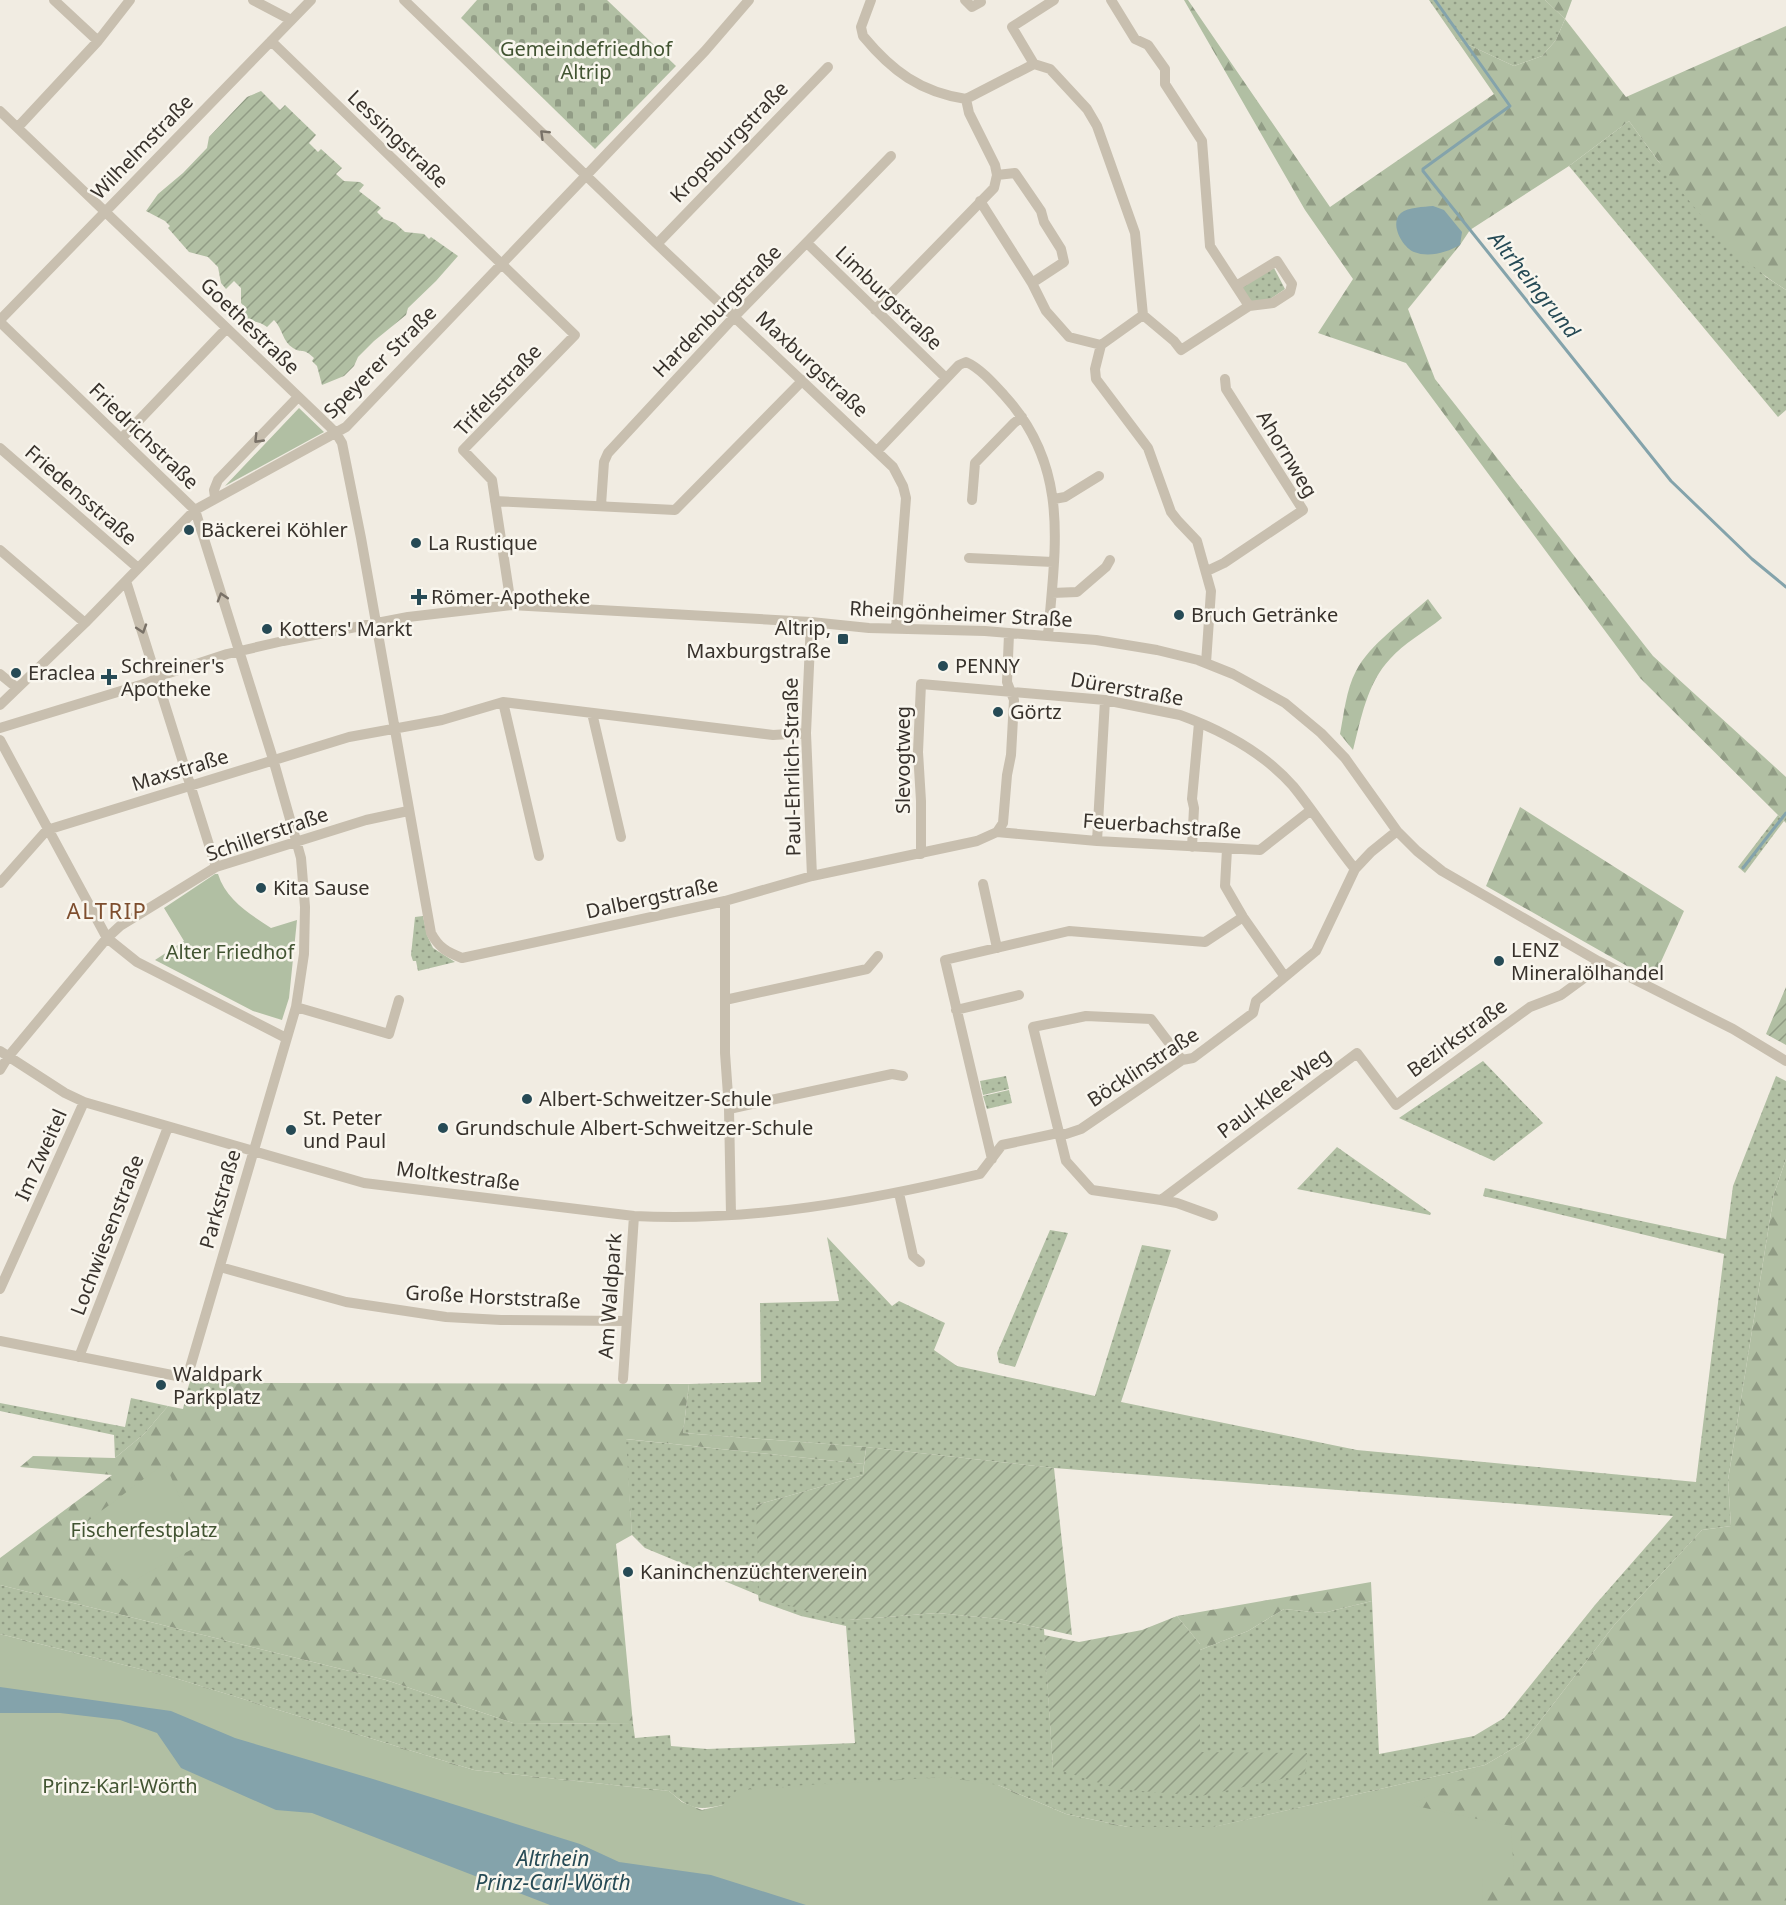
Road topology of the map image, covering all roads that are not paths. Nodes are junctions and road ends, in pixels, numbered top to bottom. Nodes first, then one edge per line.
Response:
1 (54, 0) edge
2 (130, 0) edge
3 (253, 0) edge
4 (311, 0) edge
5 (404, 0) edge
6 (747, 0) edge
7 (871, 0) edge
8 (965, 0) edge
9 (1054, 0) edge
10 (1111, 0) edge
11 (981, 2) dead end
12 (291, 20) junction
13 (98, 41) junction
14 (271, 41) junction
15 (1034, 64) junction
16 (828, 67) dead end
17 (966, 99) junction
18 (0, 111) edge
19 (18, 128) junction
20 (891, 156) dead end
21 (586, 175) junction
22 (998, 175) junction
23 (980, 201) junction
24 (105, 211) junction
25 (807, 243) junction
26 (657, 244) junction
27 (500, 263) junction
28 (1032, 283) junction
29 (1236, 286) junction
30 (1249, 306) junction
31 (875, 310) junction
32 (1143, 315) junction
33 (735, 316) junction
34 (0, 321) edge
35 (226, 329) junction
36 (1101, 345) junction
37 (946, 378) junction
38 (1225, 379) dead end
39 (803, 380) junction
40 (298, 397) junction
41 (1022, 417) junction
42 (336, 433) junction
43 (121, 438) junction
44 (0, 448) edge
45 (878, 450) junction
46 (1099, 476) dead end
47 (215, 498) junction
48 (1054, 499) junction
49 (972, 500) dead end
50 (495, 501) junction
51 (601, 505) junction
52 (195, 510) junction
53 (0, 550) edge
54 (969, 558) dead end
55 (1110, 560) dead end
56 (1053, 562) junction
57 (138, 568) junction
58 (1207, 571) junction
59 (126, 581) junction
60 (1052, 593) junction
61 (511, 605) junction
62 (811, 622) junction
63 (85, 623) junction
64 (375, 623) junction
65 (896, 628) junction
66 (1009, 634) junction
67 (1048, 636) junction
68 (239, 653) junction
69 (1206, 663) junction
70 (0, 674) edge
71 (158, 678) junction
72 (17, 688) junction
73 (1010, 691) junction
74 (1104, 700) junction
75 (503, 702) junction
76 (0, 705) edge
77 (592, 713) junction
78 (1199, 723) junction
79 (0, 728) edge
80 (394, 729) junction
81 (806, 733) junction
82 (0, 740) edge
83 (273, 759) junction
84 (190, 786) junction
85 (1311, 810) junction
86 (408, 811) junction
87 (47, 830) junction
88 (1397, 831) junction
89 (997, 832) junction
90 (621, 837) dead end
91 (1096, 841) junction
92 (298, 842) junction
93 (1192, 847) junction
94 (1227, 849) junction
95 (921, 854) junction
96 (539, 856) dead end
97 (216, 867) junction
98 (1355, 868) junction
99 (812, 876) junction
100 (0, 883) edge
101 (983, 884) dead end
102 (724, 901) junction
103 (1243, 917) junction
104 (107, 938) junction
105 (997, 948) junction
106 (878, 956) dead end
107 (1598, 961) junction
108 (1286, 977) junction
109 (1019, 995) dead end
110 (399, 1000) dead end
111 (725, 1000) junction
112 (296, 1007) junction
113 (956, 1010) junction
114 (286, 1038) junction
115 (4, 1054) edge
116 (1182, 1060) junction
117 (1786, 1061) edge
118 (0, 1070) edge
119 (903, 1076) dead end
120 (84, 1102) junction
121 (1396, 1105) joint
122 (729, 1109) junction
123 (168, 1127) junction
124 (1058, 1133) junction
125 (253, 1151) junction
126 (992, 1159) junction
127 (898, 1193) junction
128 (1161, 1200) junction
129 (730, 1215) junction
130 (634, 1216) junction
131 (1213, 1216) dead end
132 (920, 1262) dead end
133 (220, 1267) junction
134 (0, 1289) edge
135 (626, 1321) junction
136 (0, 1341) edge
137 (79, 1357) junction
138 (623, 1379) dead end

1 - 13 street
2 - 13 street
3 - 12 street
4 - 12 street, Wilhelmstraße
21 -> 5 street, Maxburgstraße
6 - 21 street, Speyerer Straße
7 - 17 street
8 - 11 street
9 - 15 street
10 - 29 street
12 - 14 street, Wilhelmstraße
13 - 19 street
14 - 24 street, Wilhelmstraße
14 - 27 street, Lessingstraße
15 - 17 street
15 - 32 street
16 - 26 street, Kropsburgstraße
17 - 22 street
18 - 19 street, Goethestraße
19 - 24 street, Goethestraße
20 - 25 street, Hardenburgstraße
21 - 26 street, Maxburgstraße
21 - 27 street, Speyerer Straße
22 - 23 street
22 - 28 street
23 - 28 street
23 - 31 street
24 - 34 street, Wilhelmstraße
24 - 35 street, Goethestraße
25 - 31 street, Limburgstraße
25 - 33 street, Hardenburgstraße
26 - 33 street, Maxburgstraße
27 - 42 street, Speyerer Straße
27 - 50 street, Trifelsstraße
28 - 36 street
29 - 30 street
29 - 30 street
30 - 32 street
31 - 37 street, Limburgstraße
32 - 36 street
33 - 39 street, Maxburgstraße
33 - 51 street, Hardenburgstraße
34 - 43 street, Friedrichstraße
35 - 40 street, Goethestraße
35 - 43 street
36 - 58 street
37 - 41 street
37 - 45 street
38 - 58 street, Ahornweg
39 - 45 street, Maxburgstraße
39 - 51 street
40 - 42 street, Goethestraße
40 -> 47 street
41 - 48 street
41 - 49 street
42 - 47 street, Speyerer Straße
42 - 64 street, Goethestraße
43 - 52 street, Friedrichstraße
44 - 57 street, Friedensstraße
45 - 65 street, Maxburgstraße
46 - 48 street
47 - 52 street, Speyerer Straße
48 - 56 street
50 - 51 street
50 - 61 street, Trifelsstraße
52 - 57 street, Speyerer Straße
68 -> 52 street, Friedrichstraße
53 - 63 street
54 - 56 street
55 - 60 street
56 - 60 street
57 - 59 street, Speyerer Straße
58 - 69 street
59 - 63 street, Speyerer Straße
59 -> 71 street
60 - 67 street
61 - 62 street, Rheingönheimer Straße
61 - 64 street, Rheingönheimer Straße
62 - 65 street, Rheingönheimer Straße
62 - 81 street, Paul-Ehrlich-Straße
63 - 72 street, Speyerer Straße
64 - 68 street, Rheingönheimer Straße
64 - 80 street, Dalbergstraße
65 - 66 street, Rheingönheimer Straße
66 - 67 street, Rheingönheimer Straße
66 - 73 street
67 - 69 street, Rheingönheimer Straße
68 - 71 street, Rheingönheimer Straße
68 - 83 street, Friedrichstraße
69 - 88 street, Rheingönheimer Straße
70 - 72 street
71 - 79 street, Rheingönheimer Straße
71 - 84 street
72 - 76 street, Speyerer Straße
73 - 74 street, Dürerstraße
73 - 89 street
73 - 95 street, Slevogtweg
74 - 78 street, Dürerstraße
74 - 91 street
75 - 77 street
75 - 80 street, Maxstraße
75 - 96 street
77 - 81 street
77 - 90 street
78 - 85 street, Dürerstraße
78 - 93 street
80 - 83 street, Maxstraße
80 - 86 street, Dalbergstraße
81 - 99 street, Paul-Ehrlich-Straße
82 - 87 street
83 - 84 street, Maxstraße
83 - 92 street, Friedrichstraße
84 - 87 street, Maxstraße
84 - 97 street
85 - 94 street, Feuerbachstraße
85 - 98 street, Dürerstraße
86 - 92 street, Schillerstraße
86 - 102 street, Dalbergstraße
87 - 100 street
87 - 104 street
88 - 98 street, Böcklinstraße
88 - 107 street
89 - 91 street, Feuerbachstraße
89 - 95 street, Dalbergstraße
91 - 93 street, Feuerbachstraße
92 - 97 street, Schillerstraße
92 - 112 street, Parkstraße
93 - 94 street, Feuerbachstraße
94 - 103 street
95 - 99 street, Dalbergstraße
97 - 104 street, Schillerstraße
98 - 108 street, Böcklinstraße
99 - 102 street, Dalbergstraße
101 - 105 street
102 - 111 street
103 - 105 street
103 - 108 street
104 - 114 street
104 - 115 street, Schillerstraße
105 - 113 street
106 - 111 street
107 - 117 street
107 - 121 street, Bezirkstraße
108 - 116 street, Böcklinstraße
109 - 113 street
110 - 112 street
111 - 122 street
112 - 114 street, Parkstraße
113 - 126 street
114 - 125 street, Parkstraße
115 - 118 street, Schillerstraße
115 - 120 street, Moltkestraße
116 - 124 street, Böcklinstraße
116 - 124 street
119 - 122 street
120 - 123 street, Moltkestraße
120 - 134 street, Im Zweitel
121 - 128 street, Paul-Klee-Weg
122 - 129 street
123 - 125 street, Moltkestraße
123 - 137 street, Lochwiesenstraße
124 - 126 street, Böcklinstraße
124 - 128 street
125 - 130 street, Moltkestraße
125 - 133 street, Parkstraße
126 - 127 street, Böcklinstraße
127 - 129 street, Moltkestraße
127 - 132 street
128 - 131 street
129 - 130 street, Moltkestraße
130 - 135 street, Am Waldpark
133 - 135 street, Große Horststraße
133 - 137 street, Parkstraße
135 - 138 street, Am Waldpark
136 - 137 street, Parkstraße

